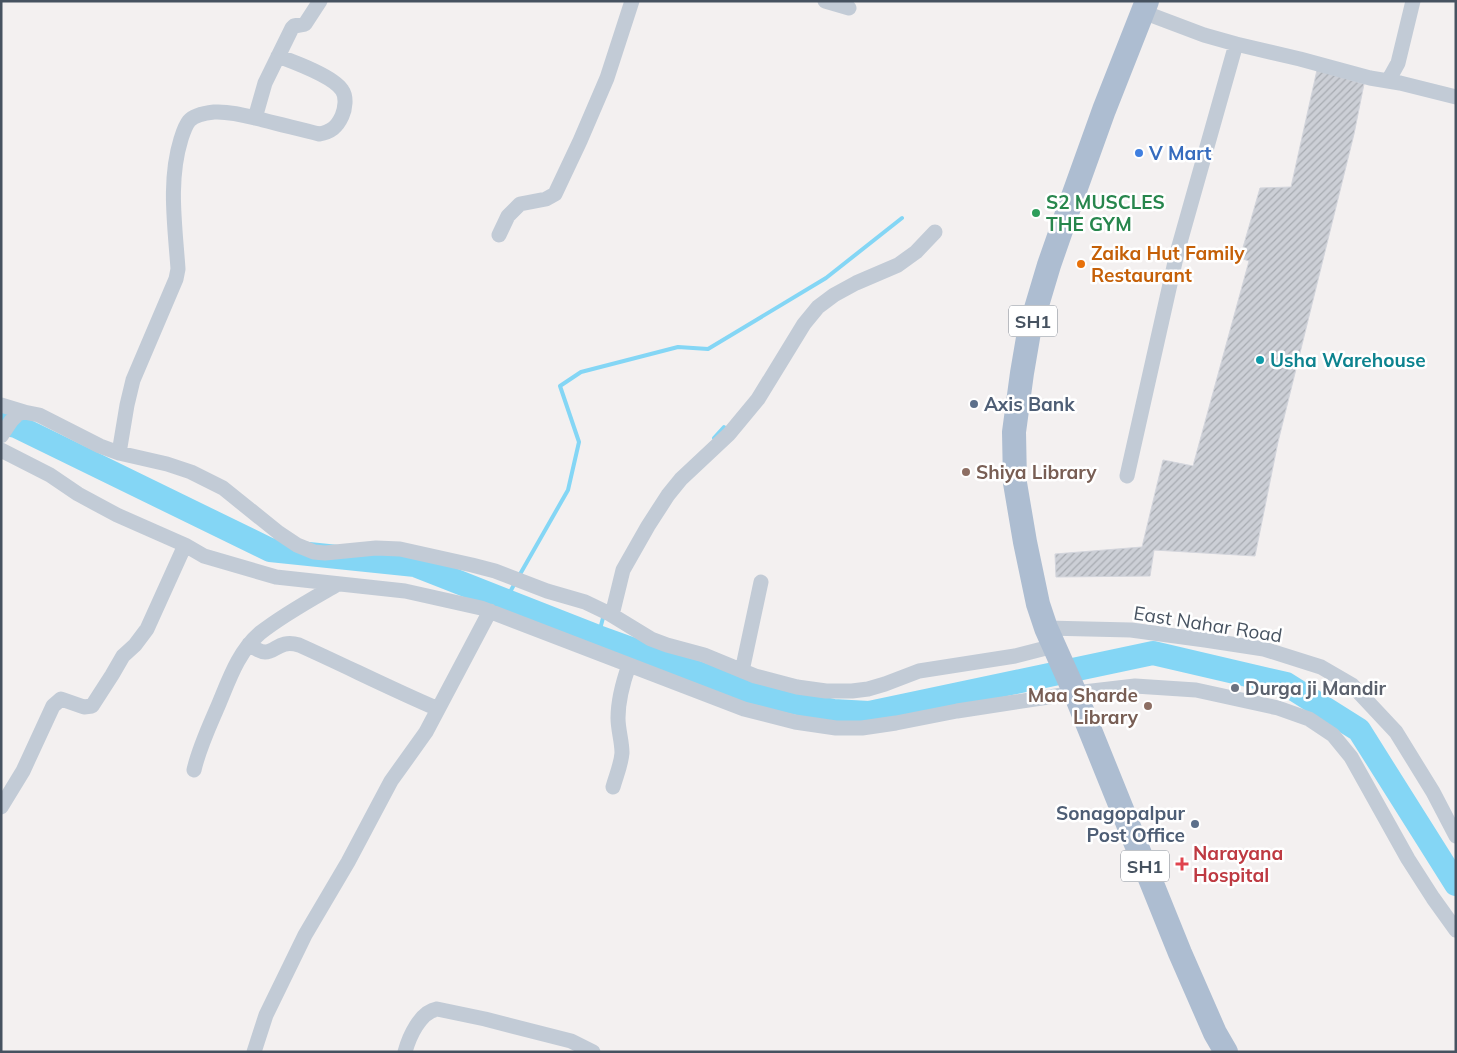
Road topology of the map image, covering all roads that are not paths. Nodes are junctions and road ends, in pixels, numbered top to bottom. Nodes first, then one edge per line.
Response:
1 (320, 1) edge
2 (632, 1) edge
3 (824, 1) edge
4 (1413, 1) edge
5 (1145, 7) edge
6 (849, 8) dead end
7 (1236, 44) junction
8 (278, 56) junction
9 (1388, 81) junction
10 (1456, 97) edge
11 (255, 118) junction
12 (935, 232) dead end
13 (499, 234) dead end
14 (1, 405) edge
15 (24, 412) junction
16 (1, 436) edge
17 (1, 450) edge
18 (119, 453) junction
19 (1126, 476) dead end
20 (185, 545) junction
21 (761, 582) dead end
22 (338, 584) junction
23 (490, 611) junction
24 (611, 614) junction
25 (1052, 642) junction
26 (250, 644) junction
27 (629, 665) junction
28 (742, 671) junction
29 (1072, 686) junction
30 (438, 709) junction
31 (194, 770) dead end
32 (613, 787) dead end
33 (1, 807) edge
34 (1456, 836) edge
35 (1456, 930) edge
36 (254, 1052) edge
37 (405, 1052) edge
38 (593, 1052) edge
39 (1226, 1052) edge

1 - 8 street
2 - 13 street
3 - 6 street
4 - 9 street
5 - 7 street
5 - 25 main road, SH1
7 - 9 street
7 - 19 street
8 - 11 street
8 - 11 street
9 - 10 street
11 - 18 street
12 - 24 street
14 - 15 street, East Nahar Road
15 - 16 street
15 - 18 street, East Nahar Road
17 - 20 street
18 - 24 street, East Nahar Road
20 - 22 street
20 - 33 street
21 - 28 street
22 - 23 street
22 - 26 street
23 - 27 street
23 - 30 street
24 - 28 street, East Nahar Road
25 - 28 street, East Nahar Road
25 - 29 main road, SH1
25 - 34 street, East Nahar Road
26 - 30 street
26 - 31 street
27 - 29 street
27 - 32 street
29 - 35 street
29 - 39 main road, SH1
30 - 36 street
37 - 38 street

